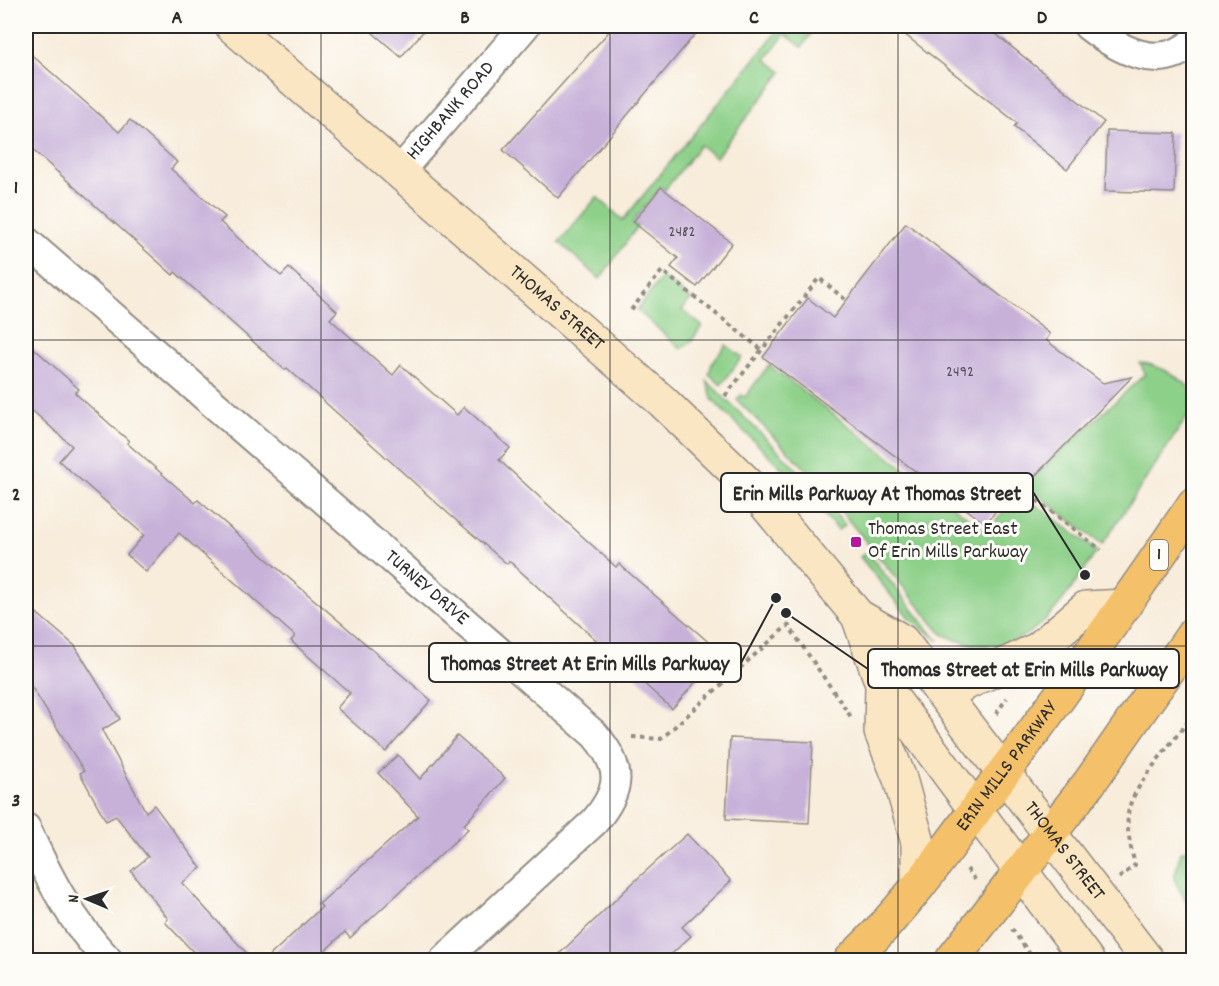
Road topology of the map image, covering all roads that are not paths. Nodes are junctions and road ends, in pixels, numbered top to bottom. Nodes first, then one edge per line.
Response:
1 (232, 26) edge
2 (525, 26) edge
3 (1088, 26) edge
4 (1194, 41) edge
5 (399, 172) junction
6 (26, 241) edge
7 (1194, 504) edge
8 (1124, 606) junction
9 (858, 616) junction
10 (1194, 633) edge
11 (882, 684) junction
12 (939, 689) junction
13 (1004, 773) junction
14 (976, 810) junction
15 (26, 828) edge
16 (1050, 834) junction
17 (1021, 871) junction
18 (918, 886) junction
19 (108, 960) edge
20 (444, 960) edge
21 (851, 960) edge
22 (952, 960) edge
23 (1087, 960) edge
24 (1147, 960) edge

1 - 5 street, THOMAS STREET
2 - 5 street, HIGHBANK ROAD
3 - 4 street
5 - 9 street, THOMAS STREET
6 - 20 street, TURNEY DRIVE
7 - 8 main road, ERIN MILLS PARKWAY / 1
8 - 12 street
8 - 13 main road, ERIN MILLS PARKWAY / 1
9 - 11 street, THOMAS STREET
9 - 12 street, THOMAS STREET
10 - 16 main road
11 - 14 street, THOMAS STREET
11 - 18 street
12 - 13 street, THOMAS STREET
13 - 14 main road, ERIN MILLS PARKWAY / 1
13 - 16 street, THOMAS STREET
14 - 17 street, THOMAS STREET
14 - 18 main road, ERIN MILLS PARKWAY / 1
15 - 19 street
16 - 17 main road
16 - 24 street, THOMAS STREET
17 - 22 main road
17 - 23 street, THOMAS STREET
18 - 21 main road, ERIN MILLS PARKWAY / 1

